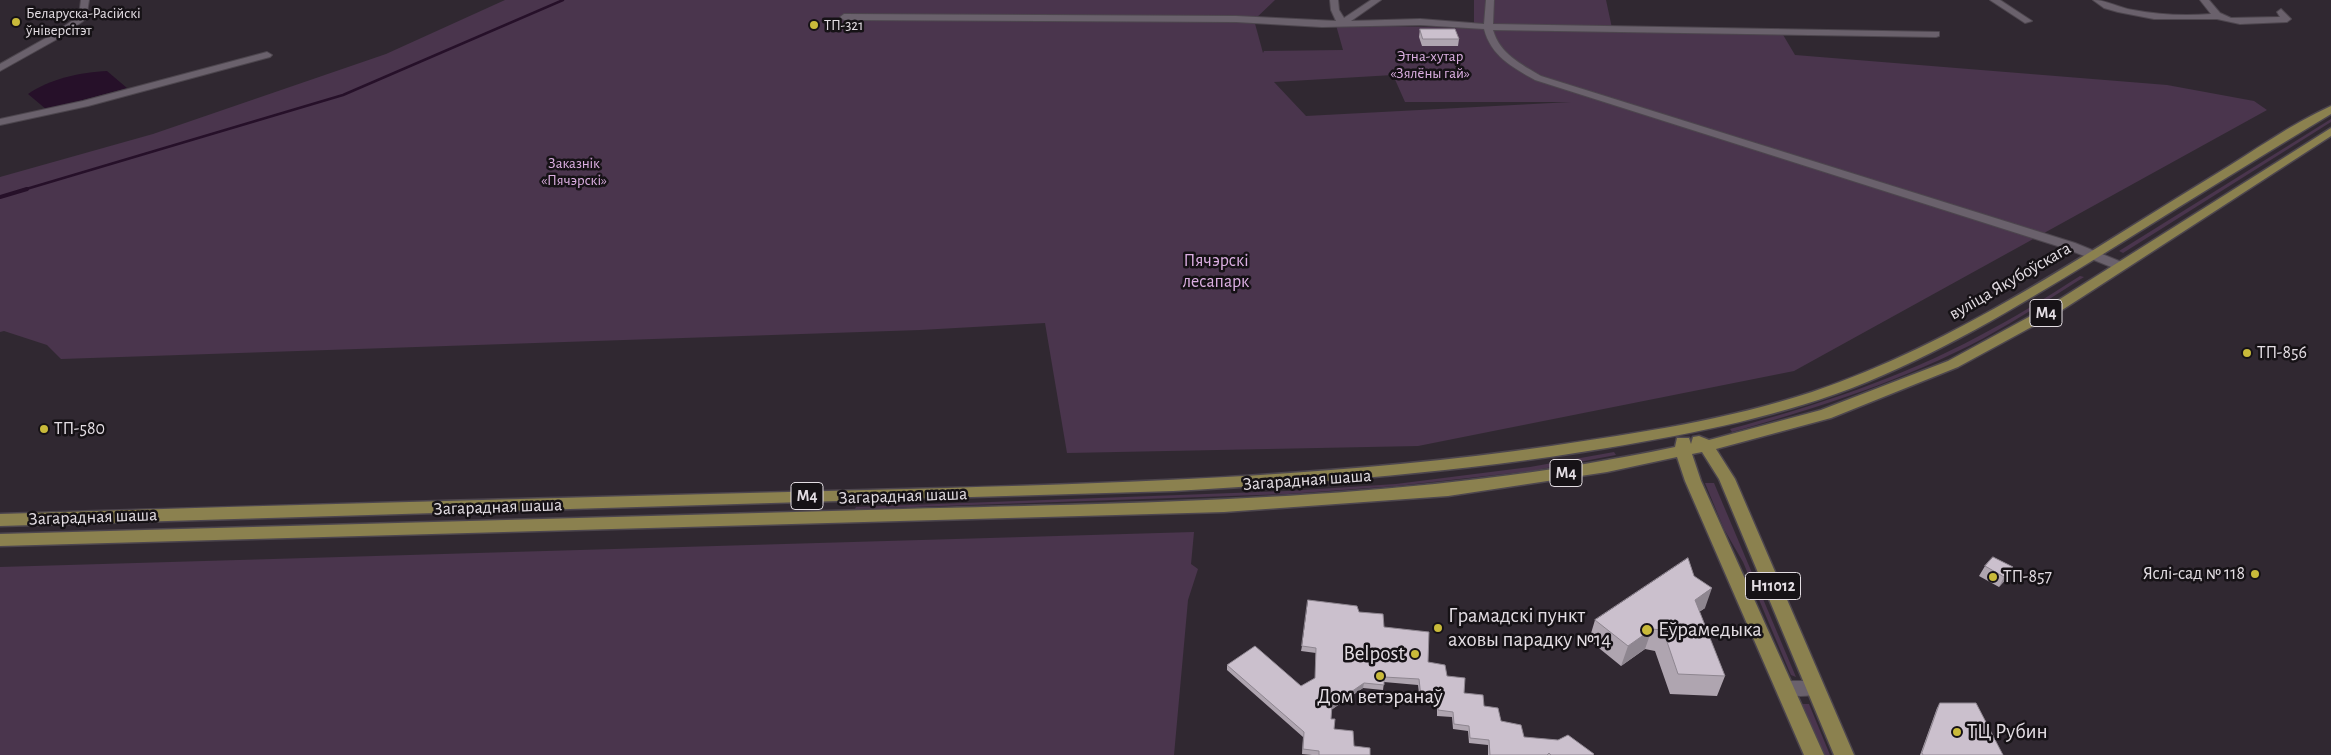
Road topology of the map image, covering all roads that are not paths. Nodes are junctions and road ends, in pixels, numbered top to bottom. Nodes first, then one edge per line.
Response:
1 (86, 0) edge
2 (1334, 0) edge
3 (1377, 0) edge
4 (1490, 0) edge
5 (1994, 0) edge
6 (2097, 0) edge
7 (2204, 0) edge
8 (2281, 12) dead end
9 (2217, 16) junction
10 (844, 17) dead end
11 (2028, 22) dead end
12 (1342, 23) junction
13 (1487, 27) junction
14 (1936, 34) dead end
15 (267, 55) dead end
16 (0, 68) edge
17 (2331, 109) edge
18 (0, 122) edge
19 (2331, 131) edge
20 (2094, 254) junction
21 (2120, 266) junction
22 (1683, 430) junction
23 (1706, 446) junction
24 (1683, 450) junction
25 (0, 520) edge
26 (0, 540) edge
27 (1786, 688) junction
28 (1815, 688) junction
29 (1814, 755) edge
30 (1844, 755) edge

1 - 16 street
2 - 12 street
3 - 12 street
4 - 13 street
5 - 11 street
6 - 9 street
7 - 9 street
8 - 9 street
10 - 12 street
12 - 13 street
13 - 14 street
13 - 20 street
15 - 18 street
17 - 20 main road, вуліца Якубоўскага / М4
19 - 21 main road, М4
20 - 21 street
20 - 22 main road, вуліца Якубоўскага / М4
21 - 23 main road, М4
22 - 23 main road, Н11012
22 - 24 main road, Н11012
22 - 25 main road, Загарадная шаша / М4
23 - 24 main road, М4
23 - 28 main road, Н11012
24 - 26 main road, Загарадная шаша / М4
24 - 27 main road, Н11012
27 - 28 street
27 - 29 main road, Н11012
28 - 30 main road, Н11012

